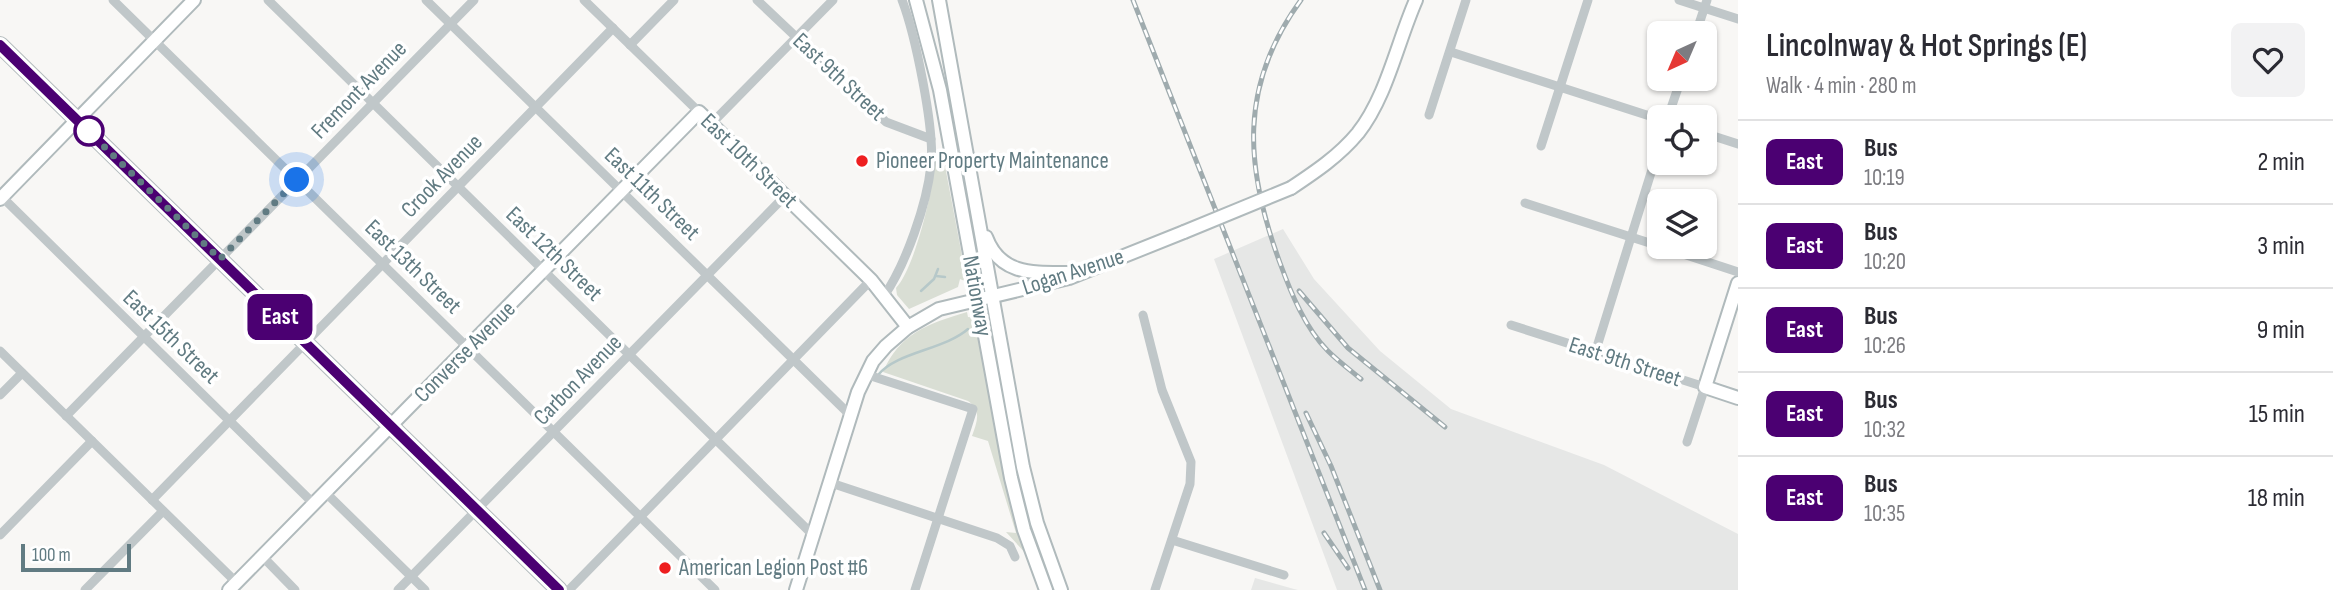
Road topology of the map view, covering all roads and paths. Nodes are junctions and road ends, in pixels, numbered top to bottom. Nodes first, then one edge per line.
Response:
1 (113, 0) edge
2 (194, 0) edge
3 (268, 0) edge
4 (426, 0) edge
5 (474, 0) edge
6 (584, 0) edge
7 (674, 0) edge
8 (757, 0) edge
9 (834, 0) edge
10 (902, 0) edge
11 (916, 0) edge
12 (939, 0) edge
13 (1416, 0) edge
14 (1466, 0) edge
15 (1588, 0) edge
16 (1679, 0) edge
17 (1705, 4) edge
18 (1738, 19) edge
19 (1700, 21) edge
20 (450, 24) junction
21 (612, 28) junction
22 (796, 38) junction
23 (155, 41) junction
24 (0, 45) edge
25 (630, 45) junction
26 (1451, 52) junction
27 (1560, 87) junction
28 (373, 103) junction
29 (536, 107) junction
30 (699, 112) junction
31 (1429, 115) dead end
32 (1647, 115) edge
33 (78, 120) junction
34 (711, 124) junction
35 (1717, 137) edge
36 (931, 139) junction
37 (1738, 144) edge
38 (1541, 146) dead end
39 (1650, 175) edge
40 (297, 180) junction
41 (458, 187) junction
42 (622, 192) junction
43 (785, 196) junction
44 (1, 198) edge
45 (1525, 203) dead end
46 (977, 212) junction
47 (1631, 236) junction
48 (1647, 241) edge
49 (220, 259) junction
50 (1700, 259) edge
51 (383, 264) junction
52 (544, 272) junction
53 (1738, 272) edge
54 (1082, 273) junction
55 (707, 275) junction
56 (871, 280) junction
57 (1738, 283) edge
58 (884, 296) junction
59 (992, 296) junction
60 (978, 299) junction
61 (1143, 315) dead end
62 (1511, 325) dead end
63 (908, 327) junction
64 (143, 337) junction
65 (307, 343) junction
66 (469, 349) junction
67 (0, 351) edge
68 (1595, 353) junction
69 (629, 355) junction
70 (794, 360) junction
71 (22, 373) junction
72 (865, 374) junction
73 (1705, 387) junction
74 (0, 395) edge
75 (1738, 398) edge
76 (850, 415) junction
77 (66, 416) junction
78 (230, 421) junction
79 (393, 426) junction
80 (555, 432) junction
81 (715, 440) junction
82 (92, 441) junction
83 (1687, 442) dead end
84 (831, 483) junction
85 (325, 492) junction
86 (152, 500) junction
87 (314, 504) junction
88 (479, 510) junction
89 (163, 511) junction
90 (640, 517) junction
91 (938, 517) junction
92 (0, 535) edge
93 (814, 536) junction
94 (1172, 540) junction
95 (262, 556) junction
96 (1015, 557) dead end
97 (1284, 575) dead end
98 (411, 576) junction
99 (233, 586) edge
100 (85, 590) edge
101 (295, 590) edge
102 (398, 590) edge
103 (425, 590) edge
104 (559, 590) edge
105 (569, 590) edge
106 (715, 590) edge
107 (796, 590) edge
108 (915, 590) edge
109 (1046, 590) edge
110 (1061, 590) edge
111 (1155, 590) edge

1 - 23 street, East 13th Street
2 - 23 main road
3 - 28 street, East 12th Street
4 - 20 street, East 11th Street
5 - 20 street, Fremont Avenue
6 - 21 street, East 10th Street
7 - 25 street
8 - 22 street, East 9th Street
9 - 22 street
10 - 36 street
11 - 60 main road, Nationway
12 - 46 main road, Nationway
13 - 54 main road, Logan Avenue, bridge
14 - 26 street
15 - 27 street
16 - 17 street
17 - 18 street
17 - 19 street
20 - 28 street, Fremont Avenue
20 - 29 street, East 11th Street
21 - 25 street, East 10th Street
21 - 29 street, Crook Avenue
22 - 34 street
22 - 36 street, East 9th Street
23 - 33 main road
23 - 40 street, East 13th Street
24 - 33 main road
25 - 30 street, East 10th Street
26 - 27 street
26 - 31 street
27 - 32 street
27 - 38 street
28 - 40 street, Fremont Avenue
28 - 41 street, East 12th Street
29 - 41 street, Crook Avenue
29 - 42 street, East 11th Street
30 - 34 main road, East 10th Street
30 - 42 main road, Converse Avenue
33 - 44 main road
33 - 49 main road
34 - 43 main road, East 10th Street
35 - 37 street
36 - 58 street
39 - 47 street
40 - 49 street, Fremont Avenue
40 - 51 street, East 13th Street
41 - 51 street, Crook Avenue
41 - 52 street, East 12th Street
42 - 52 main road, Converse Avenue
42 - 55 street, East 11th Street
43 - 55 street, Carbon Avenue
43 - 56 main road, East 10th Street
44 - 64 street, East 15th Street
45 - 47 street
46 - 54 main road
46 - 59 main road, Nationway
47 - 48 street
47 - 68 street
49 - 64 street, Fremont Avenue
49 - 65 main road
50 - 53 street
51 - 65 street, Crook Avenue
51 - 66 street, East 13th Street
52 - 66 main road, Converse Avenue
52 - 69 street, East 12th Street
54 - 59 main road, Logan Avenue
55 - 69 street, Carbon Avenue
55 - 70 street, East 11th Street
56 - 58 main road, East 10th Street
56 - 70 street
57 - 73 main road
58 - 63 main road, East 10th Street
59 - 60 main road, Logan Avenue
59 - 110 main road, Nationway
60 - 63 main road, Logan Avenue
60 - 109 main road, Nationway
61 - 94 street
62 - 68 street, East 9th Street
63 - 72 main road, Logan Avenue
64 - 77 street, Fremont Avenue
64 - 78 street, East 15th Street
65 - 78 street, Crook Avenue
65 - 79 main road
66 - 79 main road, Converse Avenue
66 - 80 street, East 13th Street
67 - 71 street
68 - 73 street, East 9th Street
69 - 80 street, Carbon Avenue
69 - 81 street, East 12th Street
70 - 76 street, East 11th Street
70 - 81 street
71 - 74 street
71 - 77 street
72 - 76 main road, Logan Avenue
72 - 91 street
73 - 75 main road, East 9th Street
73 - 83 street
76 - 84 main road, Logan Avenue
77 - 82 street
78 - 86 street, Crook Avenue
78 - 87 street, East 15th Street
79 - 85 main road, Converse Avenue
79 - 88 main road
80 - 88 street, Carbon Avenue
80 - 90 street, East 13th Street
81 - 90 street
81 - 93 street, East 12th Street
82 - 86 street
82 - 92 street
84 - 91 street
84 - 93 main road, Logan Avenue
85 - 87 main road, Converse Avenue
85 - 98 street
86 - 89 street
87 - 95 main road, Converse Avenue
88 - 98 street, Carbon Avenue
88 - 104 main road
89 - 99 street
89 - 100 street
90 - 105 street
90 - 106 street, East 13th Street
91 - 96 street
91 - 108 street
93 - 107 main road, Logan Avenue
94 - 97 street
94 - 111 street
95 - 99 main road, Converse Avenue
95 - 101 street
98 - 102 street, Carbon Avenue
98 - 103 street

